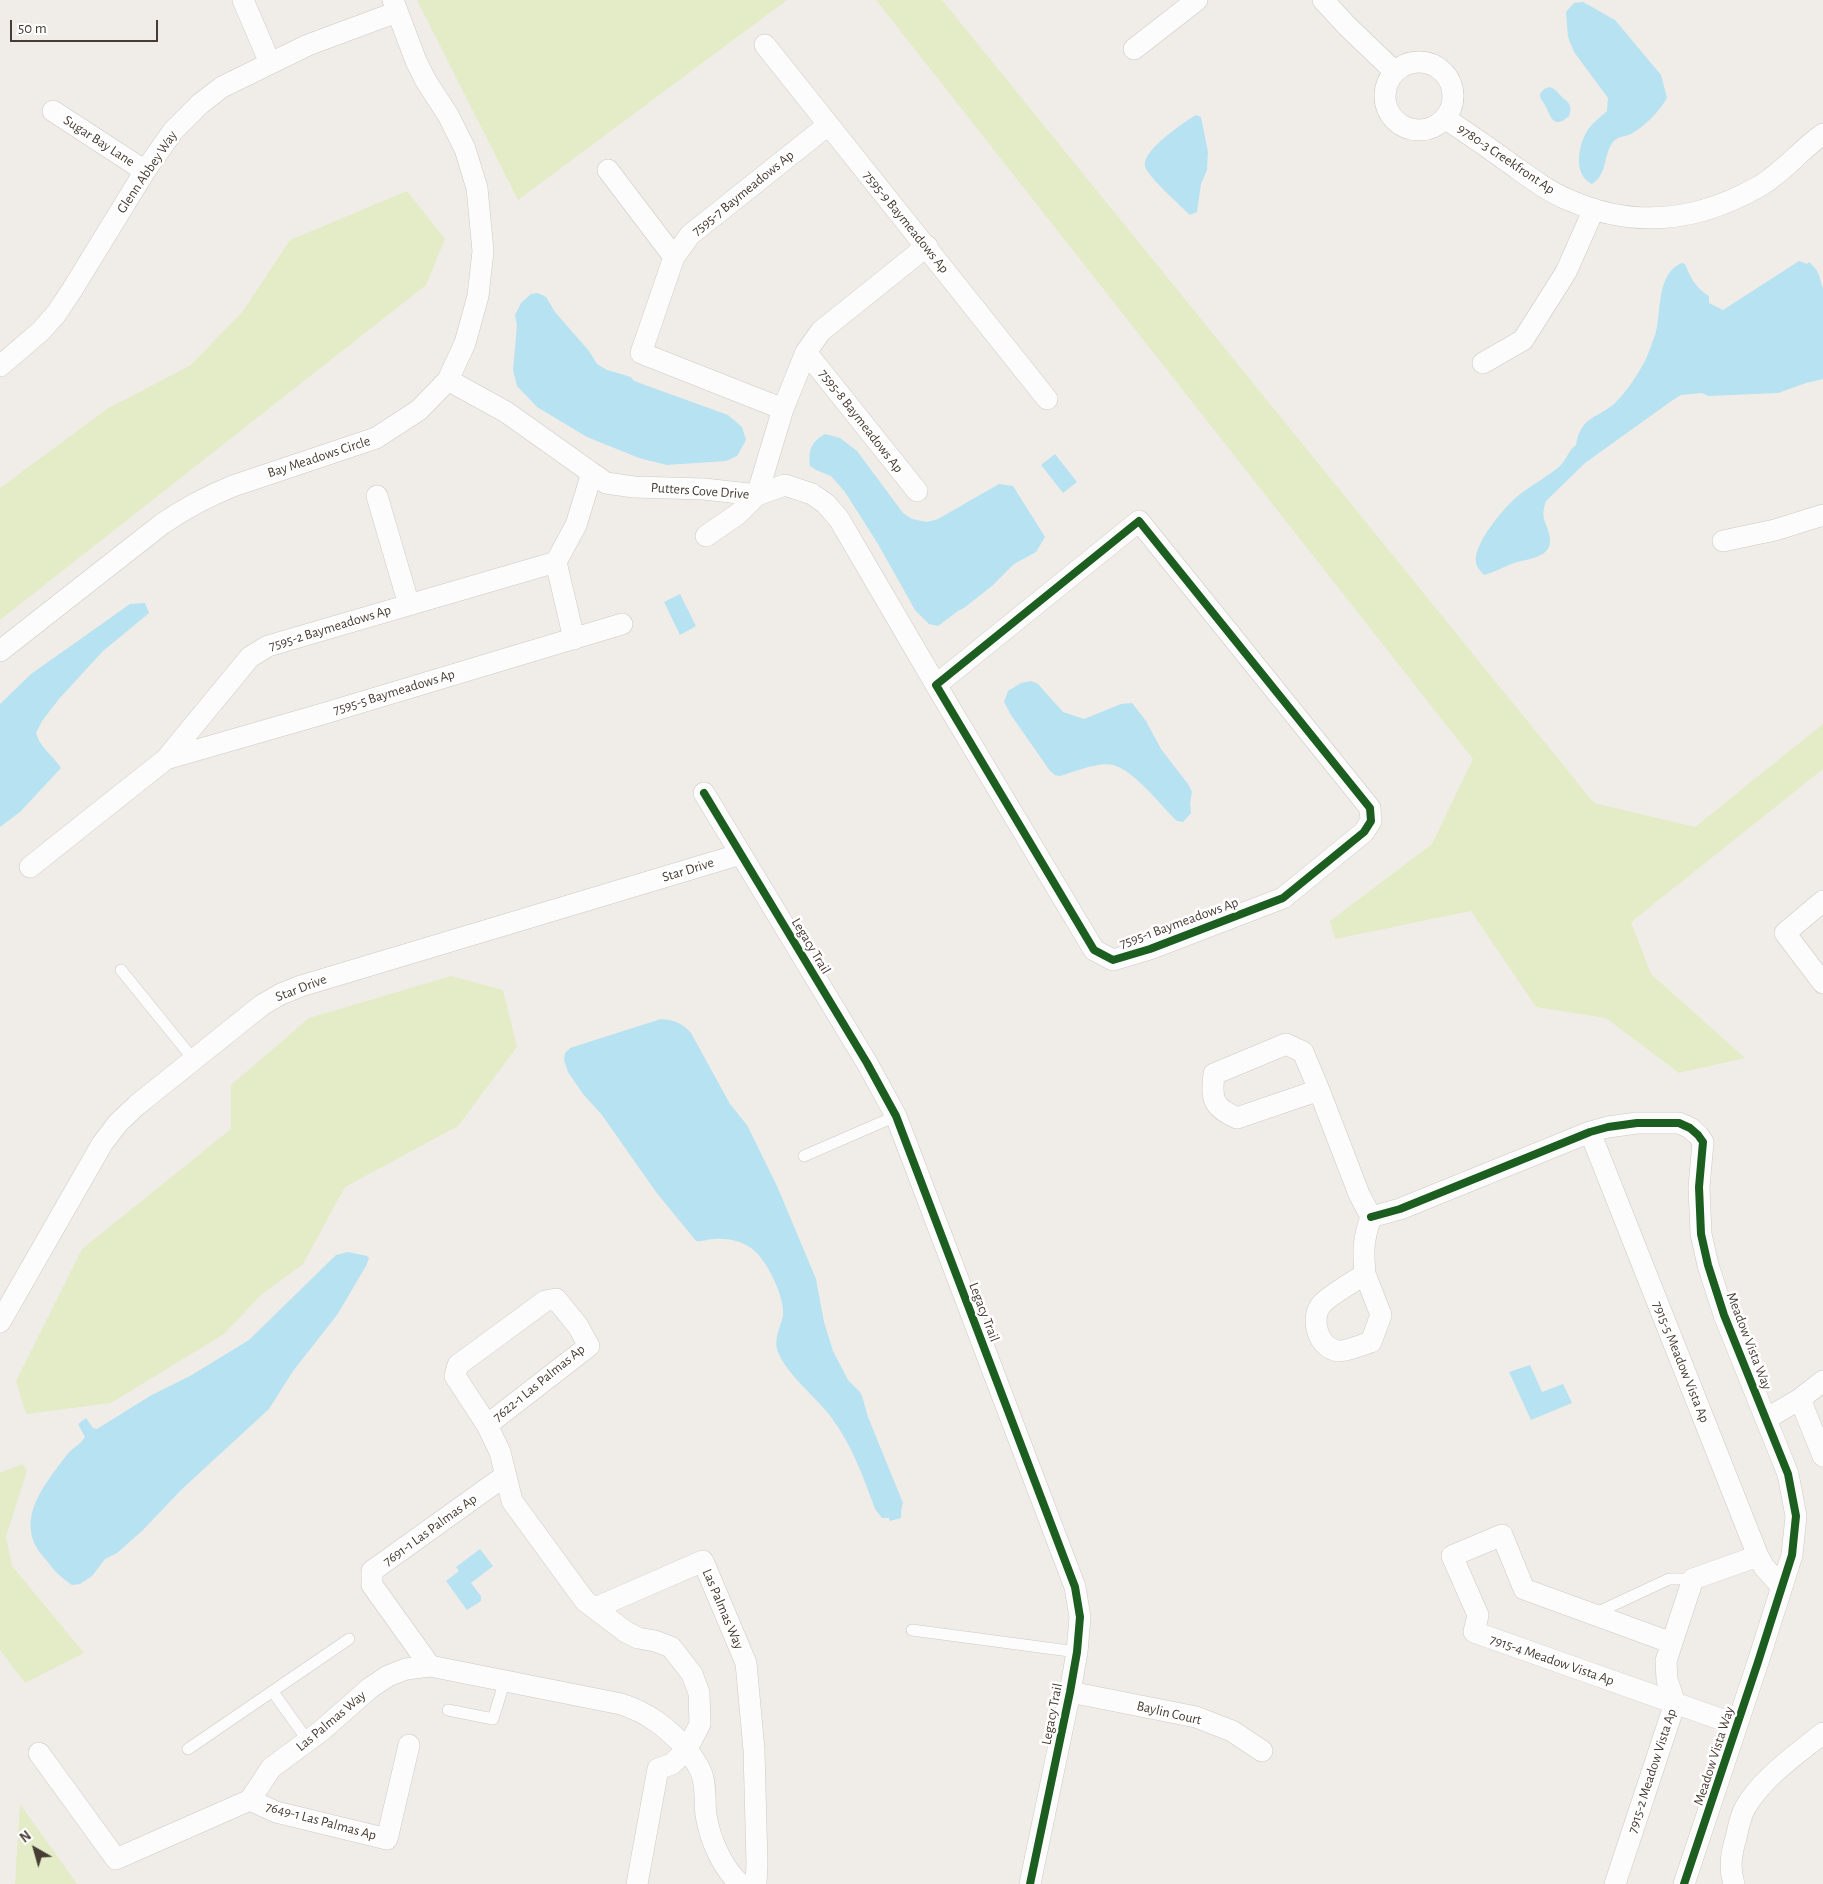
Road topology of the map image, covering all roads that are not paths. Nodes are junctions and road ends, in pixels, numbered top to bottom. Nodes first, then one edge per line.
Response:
1 (243, 0) edge
2 (1196, 0) edge
3 (1323, 0) edge
4 (395, 6) edge
5 (765, 45) dead end
6 (1134, 49) dead end
7 (270, 63) junction
8 (1395, 72) junction
9 (53, 111) dead end
10 (1446, 119) junction
11 (828, 125) junction
12 (1823, 134) edge
13 (608, 170) dead end
14 (145, 171) junction
15 (1594, 210) junction
16 (927, 246) junction
17 (674, 257) junction
18 (806, 352) junction
19 (4, 357) edge
20 (1482, 363) dead end
21 (448, 380) junction
22 (1047, 399) dead end
23 (783, 410) junction
24 (592, 473) junction
25 (917, 491) dead end
26 (757, 494) junction
27 (377, 496) dead end
28 (1823, 515) edge
29 (706, 536) dead end
30 (1723, 541) dead end
31 (556, 562) junction
32 (409, 604) junction
33 (622, 624) dead end
34 (574, 639) junction
35 (0, 651) edge
36 (936, 685) junction
37 (166, 759) junction
38 (704, 793) dead end
39 (741, 854) junction
40 (30, 867) dead end
41 (1823, 901) edge
42 (121, 970) dead end
43 (1823, 983) edge
44 (194, 1060) junction
45 (1319, 1090) junction
46 (896, 1116) junction
47 (1590, 1132) junction
48 (804, 1156) dead end
49 (1371, 1217) junction
50 (1365, 1274) dead end
51 (0, 1322) edge
52 (1823, 1381) edge
53 (1800, 1399) junction
54 (1766, 1419) junction
55 (487, 1425) junction
56 (1823, 1456) edge
57 (506, 1475) junction
58 (1758, 1556) junction
59 (1693, 1579) junction
60 (1781, 1586) junction
61 (595, 1608) junction
62 (1593, 1615) junction
63 (912, 1630) dead end
64 (349, 1639) dead end
65 (1672, 1643) junction
66 (1077, 1652) junction
67 (430, 1666) junction
68 (505, 1680) junction
69 (273, 1692) junction
70 (1070, 1692) junction
71 (1675, 1703) junction
72 (448, 1710) dead end
73 (1737, 1725) junction
74 (1823, 1733) edge
75 (308, 1741) junction
76 (409, 1745) dead end
77 (188, 1749) dead end
78 (687, 1749) junction
79 (1262, 1751) dead end
80 (39, 1753) dead end
81 (1714, 1796) junction
82 (250, 1800) junction
83 (1744, 1810) junction
84 (637, 1884) edge
85 (740, 1884) edge
86 (756, 1884) edge
87 (1030, 1884) edge
88 (1615, 1884) edge
89 (1684, 1884) edge
90 (1734, 1884) edge

1 - 7 street
2 - 6 street
3 - 8 street
4 - 7 street, Glenn Abbey Way
4 - 21 street, Bay Meadows Circle
5 - 11 street, 7595-9 Baymeadows Ap
7 - 14 street, Glenn Abbey Way
8 - 10 street
8 - 10 street
9 - 14 street, Sugar Bay Lane
10 - 15 street, 9780-3 Creekfront Ap
11 - 16 street, 7595-9 Baymeadows Ap
11 - 17 street, 7595-7 Baymeadows Ap
12 - 15 street, 9780-3 Creekfront Ap
13 - 17 street
14 - 19 street, Glenn Abbey Way
15 - 20 street
16 - 18 street
16 - 22 street, 7595-9 Baymeadows Ap
17 - 23 street, 7595-7 Baymeadows Ap
18 - 23 street
18 - 25 street, 7595-8 Baymeadows Ap
21 - 24 street, Putters Cove Drive
21 - 35 street, Bay Meadows Circle
23 - 26 street
24 - 26 street, Putters Cove Drive
24 - 31 street
26 - 29 street
26 - 36 street, Putters Cove Drive
27 - 32 street
28 - 30 street
31 - 32 street, 7595-2 Baymeadows Ap
31 - 34 street
32 - 37 street, 7595-2 Baymeadows Ap
33 - 34 street, 7595-5 Baymeadows Ap
34 - 37 street, 7595-5 Baymeadows Ap
36 - 36 street, 7595-1 Baymeadows Ap
37 - 40 street, 7595-2 Baymeadows Ap
38 - 39 street, Legacy Trail
39 - 44 street, Star Drive
39 - 46 street, Legacy Trail
41 - 43 street
42 - 44 lane
44 - 51 street, Star Drive
45 - 45 street
45 - 49 street
46 - 48 lane
46 - 66 street, Legacy Trail
47 - 49 street, Meadow Vista Way
47 - 54 street, Meadow Vista Way
47 - 58 street, 7915-5 Meadow Vista Ap
49 - 50 street
52 - 53 street
53 - 54 street
53 - 56 street
54 - 60 street, Meadow Vista Way
55 - 55 street, 7622-1 Las Palmas Ap
55 - 57 street, 7622-1 Las Palmas Ap
57 - 61 street, 7622-1 Las Palmas Ap
57 - 67 street, 7691-1 Las Palmas Ap
58 - 59 street
58 - 60 street, 7915-5 Meadow Vista Ap
59 - 62 lane
59 - 65 street, 7915-2 Meadow Vista Ap
60 - 73 street, Meadow Vista Way
61 - 78 street
61 - 86 street, Las Palmas Way
62 - 65 street, 7915-4 Meadow Vista Ap
62 - 71 street, 7915-4 Meadow Vista Ap
63 - 66 lane
64 - 69 lane
65 - 71 street, 7915-2 Meadow Vista Ap
66 - 70 street, Legacy Trail
67 - 68 street, Las Palmas Way
67 - 75 street, Las Palmas Way
68 - 72 lane
68 - 78 street, Las Palmas Way
69 - 75 lane
69 - 77 lane
70 - 79 street, Baylin Court
70 - 87 street, Legacy Trail
71 - 73 street, 7915-4 Meadow Vista Ap
71 - 88 street, 7915-2 Meadow Vista Ap
73 - 81 street, Meadow Vista Way
74 - 83 street
75 - 82 street, Las Palmas Way
76 - 82 street, 7649-1 Las Palmas Ap
78 - 84 street
78 - 85 street, Las Palmas Way
80 - 82 street
81 - 83 street
81 - 89 street, Meadow Vista Way
83 - 90 street

